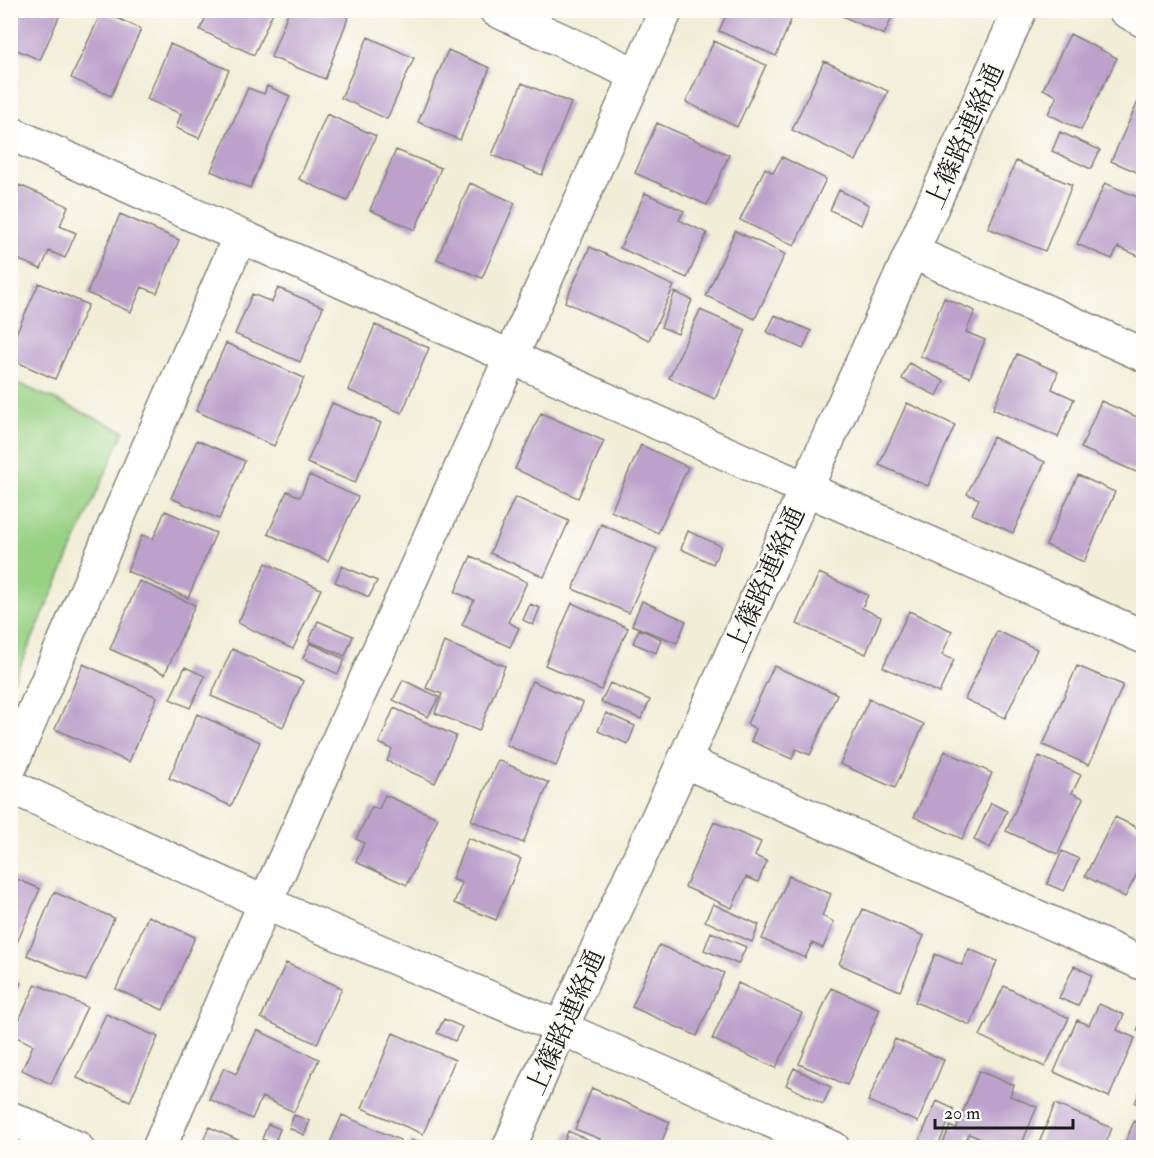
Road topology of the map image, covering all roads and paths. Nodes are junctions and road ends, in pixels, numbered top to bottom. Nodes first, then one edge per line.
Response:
1 (496, 10) edge
2 (666, 10) edge
3 (1020, 10) edge
4 (1125, 10) edge
5 (1143, 21) edge
6 (637, 75) junction
7 (10, 133) edge
8 (240, 236) junction
9 (912, 252) junction
10 (1143, 355) edge
11 (511, 357) junction
12 (806, 489) junction
13 (1143, 637) edge
14 (684, 761) junction
15 (10, 767) edge
16 (10, 786) edge
17 (265, 903) junction
18 (1143, 964) edge
19 (561, 1028) junction
20 (10, 1118) edge
21 (77, 1148) edge
22 (159, 1148) edge
23 (509, 1148) edge
24 (832, 1148) edge

1 - 6 street
2 - 6 street
3 - 9 street, 上篠路連絡通
4 - 5 street
6 - 11 street
7 - 8 street
8 - 11 street
8 - 15 street
9 - 10 street
9 - 12 street, 上篠路連絡通
11 - 12 street
11 - 17 street
12 - 13 street
12 - 14 street, 上篠路連絡通
14 - 18 street
14 - 19 street, 上篠路連絡通
16 - 17 street
17 - 19 street
17 - 22 street
19 - 23 street, 上篠路連絡通
19 - 24 street
20 - 21 street

